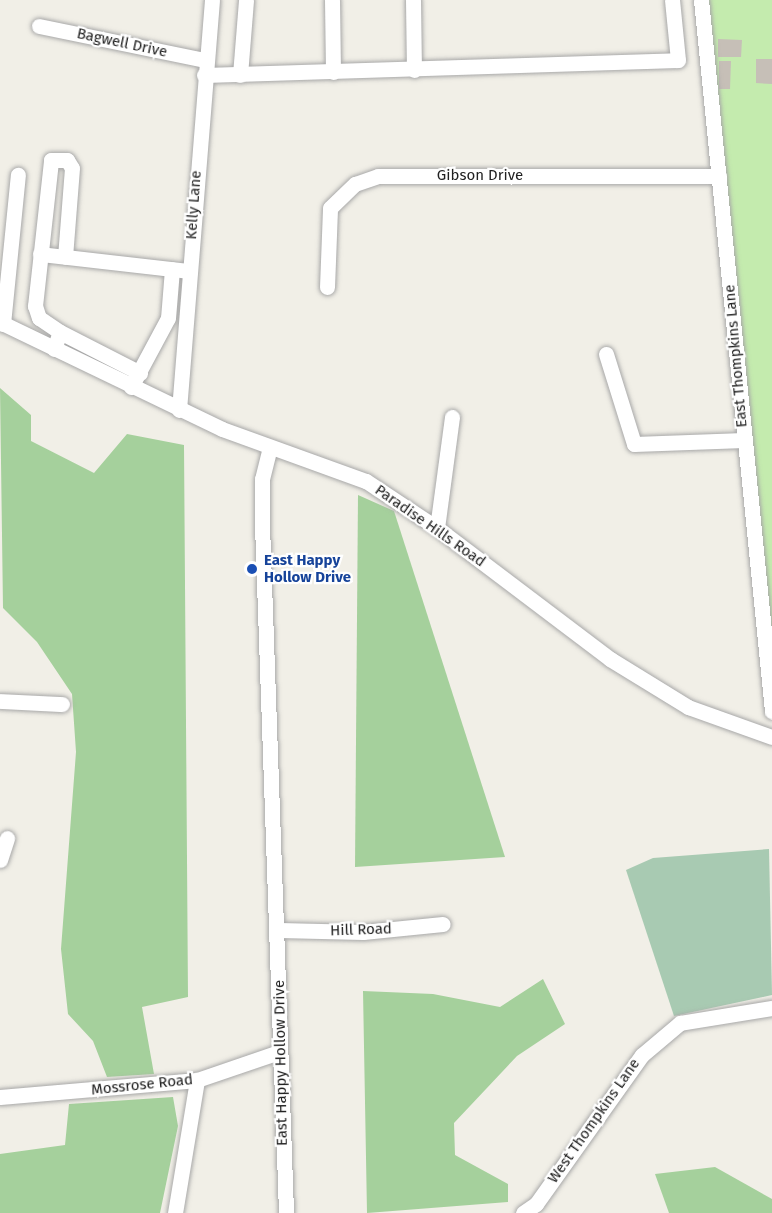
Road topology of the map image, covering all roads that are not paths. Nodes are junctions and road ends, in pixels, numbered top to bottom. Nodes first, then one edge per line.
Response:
1 (212, 0) edge
2 (246, 0) edge
3 (332, 0) edge
4 (412, 0) edge
5 (672, 0) edge
6 (701, 0) edge
7 (39, 26) dead end
8 (205, 67) junction
9 (414, 70) junction
10 (333, 72) junction
11 (240, 75) junction
12 (18, 175) dead end
13 (719, 176) junction
14 (40, 254) junction
15 (65, 257) junction
16 (172, 269) junction
17 (189, 271) junction
18 (327, 287) dead end
19 (2, 323) edge
20 (60, 332) junction
21 (54, 349) junction
22 (103, 354) junction
23 (606, 354) dead end
24 (96, 369) junction
25 (140, 373) junction
26 (131, 387) junction
27 (179, 410) junction
28 (452, 417) dead end
29 (744, 440) junction
30 (270, 447) junction
31 (437, 528) junction
32 (0, 701) edge
33 (62, 704) dead end
34 (772, 711) edge
35 (772, 737) edge
36 (7, 838) dead end
37 (0, 860) edge
38 (443, 924) dead end
39 (279, 930) junction
40 (772, 1008) edge
41 (279, 1052) junction
42 (197, 1080) junction
43 (0, 1097) edge
44 (176, 1213) edge
45 (286, 1213) edge
46 (523, 1213) edge

1 - 8 street, Kelly Lane
2 - 11 street
3 - 10 street
4 - 9 street
5 - 9 street, Bagwell Drive
6 - 13 street, East Thompkins Lane
7 - 8 street, Bagwell Drive
8 - 11 street, Bagwell Drive
8 - 17 street, Kelly Lane
9 - 10 street, Bagwell Drive
10 - 11 street, Bagwell Drive
12 - 19 street
13 - 18 street, Gibson Drive
13 - 29 street, East Thompkins Lane
14 - 15 street
14 - 15 street
14 - 20 street
15 - 16 street
16 - 17 street
16 - 25 street
17 - 27 street, Kelly Lane
19 - 21 street, Paradise Hills Road
20 - 21 street
20 - 22 street
21 - 24 street, Paradise Hills Road
22 - 24 street
22 - 25 street
23 - 29 street
24 - 26 street, Paradise Hills Road
25 - 26 street
26 - 27 street, Paradise Hills Road
27 - 30 street, Paradise Hills Road
28 - 31 street
29 - 34 street, East Thompkins Lane
30 - 31 street, Paradise Hills Road
30 - 39 street, East Happy Hollow Drive
31 - 35 street, Paradise Hills Road
32 - 33 street
36 - 37 street
38 - 39 street, Hill Road
39 - 41 street, East Happy Hollow Drive
40 - 46 street, West Thompkins Lane
41 - 42 street, Mossrose Road
41 - 45 street, East Happy Hollow Drive
42 - 43 street, Mossrose Road
42 - 44 street

